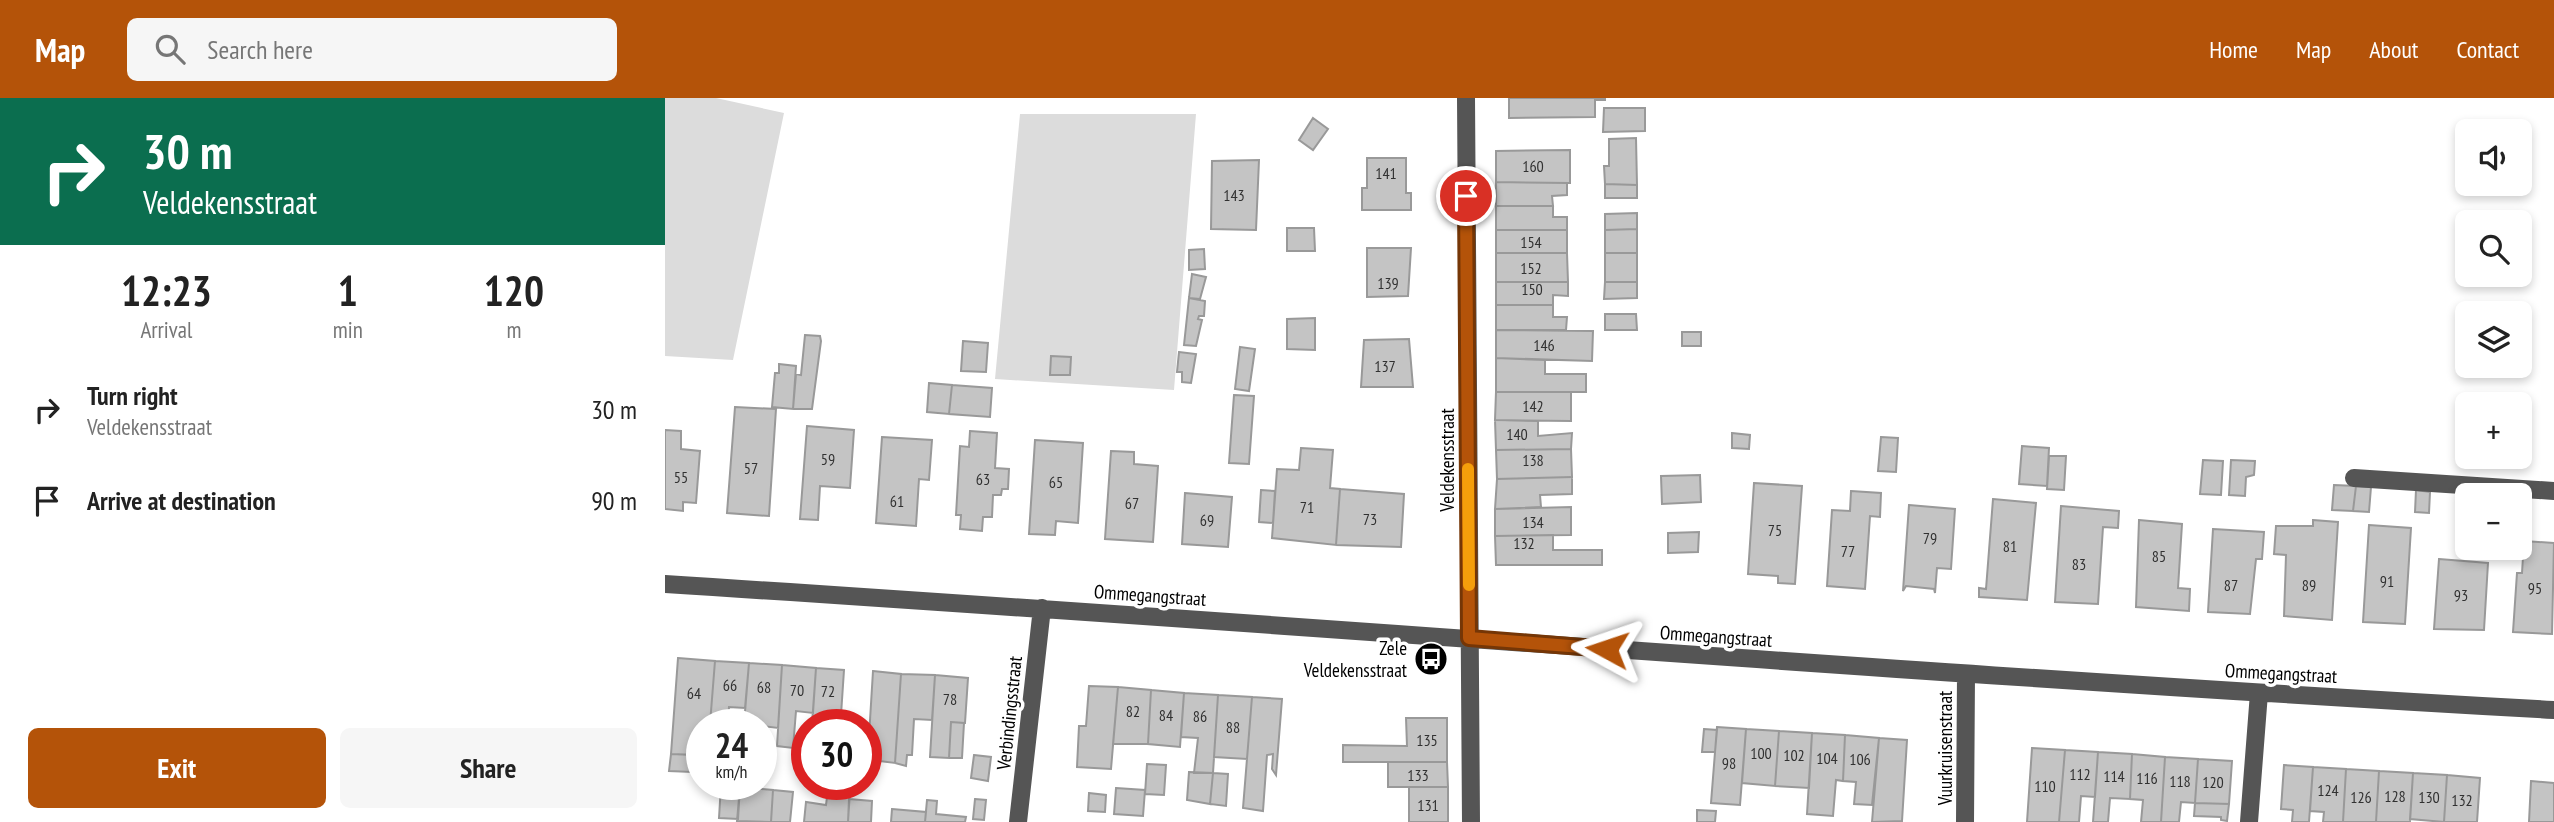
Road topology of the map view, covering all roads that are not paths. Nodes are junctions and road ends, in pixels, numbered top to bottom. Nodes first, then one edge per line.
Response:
1 (1466, 98) edge
2 (2354, 478) dead end
3 (2554, 491) edge
4 (665, 584) edge
5 (1041, 608) junction
6 (1469, 638) junction
7 (1966, 675) junction
8 (2259, 694) junction
9 (2554, 710) edge
10 (1018, 822) edge
11 (1471, 822) edge
12 (1965, 822) edge
13 (2249, 822) edge

1 - 6 street, Veldekensstraat
2 - 3 street
4 - 5 street, Ommegangstraat
5 - 6 street, Ommegangstraat
5 - 10 street, Verbindingsstraat
6 - 7 street, Ommegangstraat
6 - 11 street, Veldekensstraat
7 - 8 street, Ommegangstraat
7 - 12 street, Vuurkruisenstraat
8 - 9 street, Ommegangstraat
8 - 13 street

